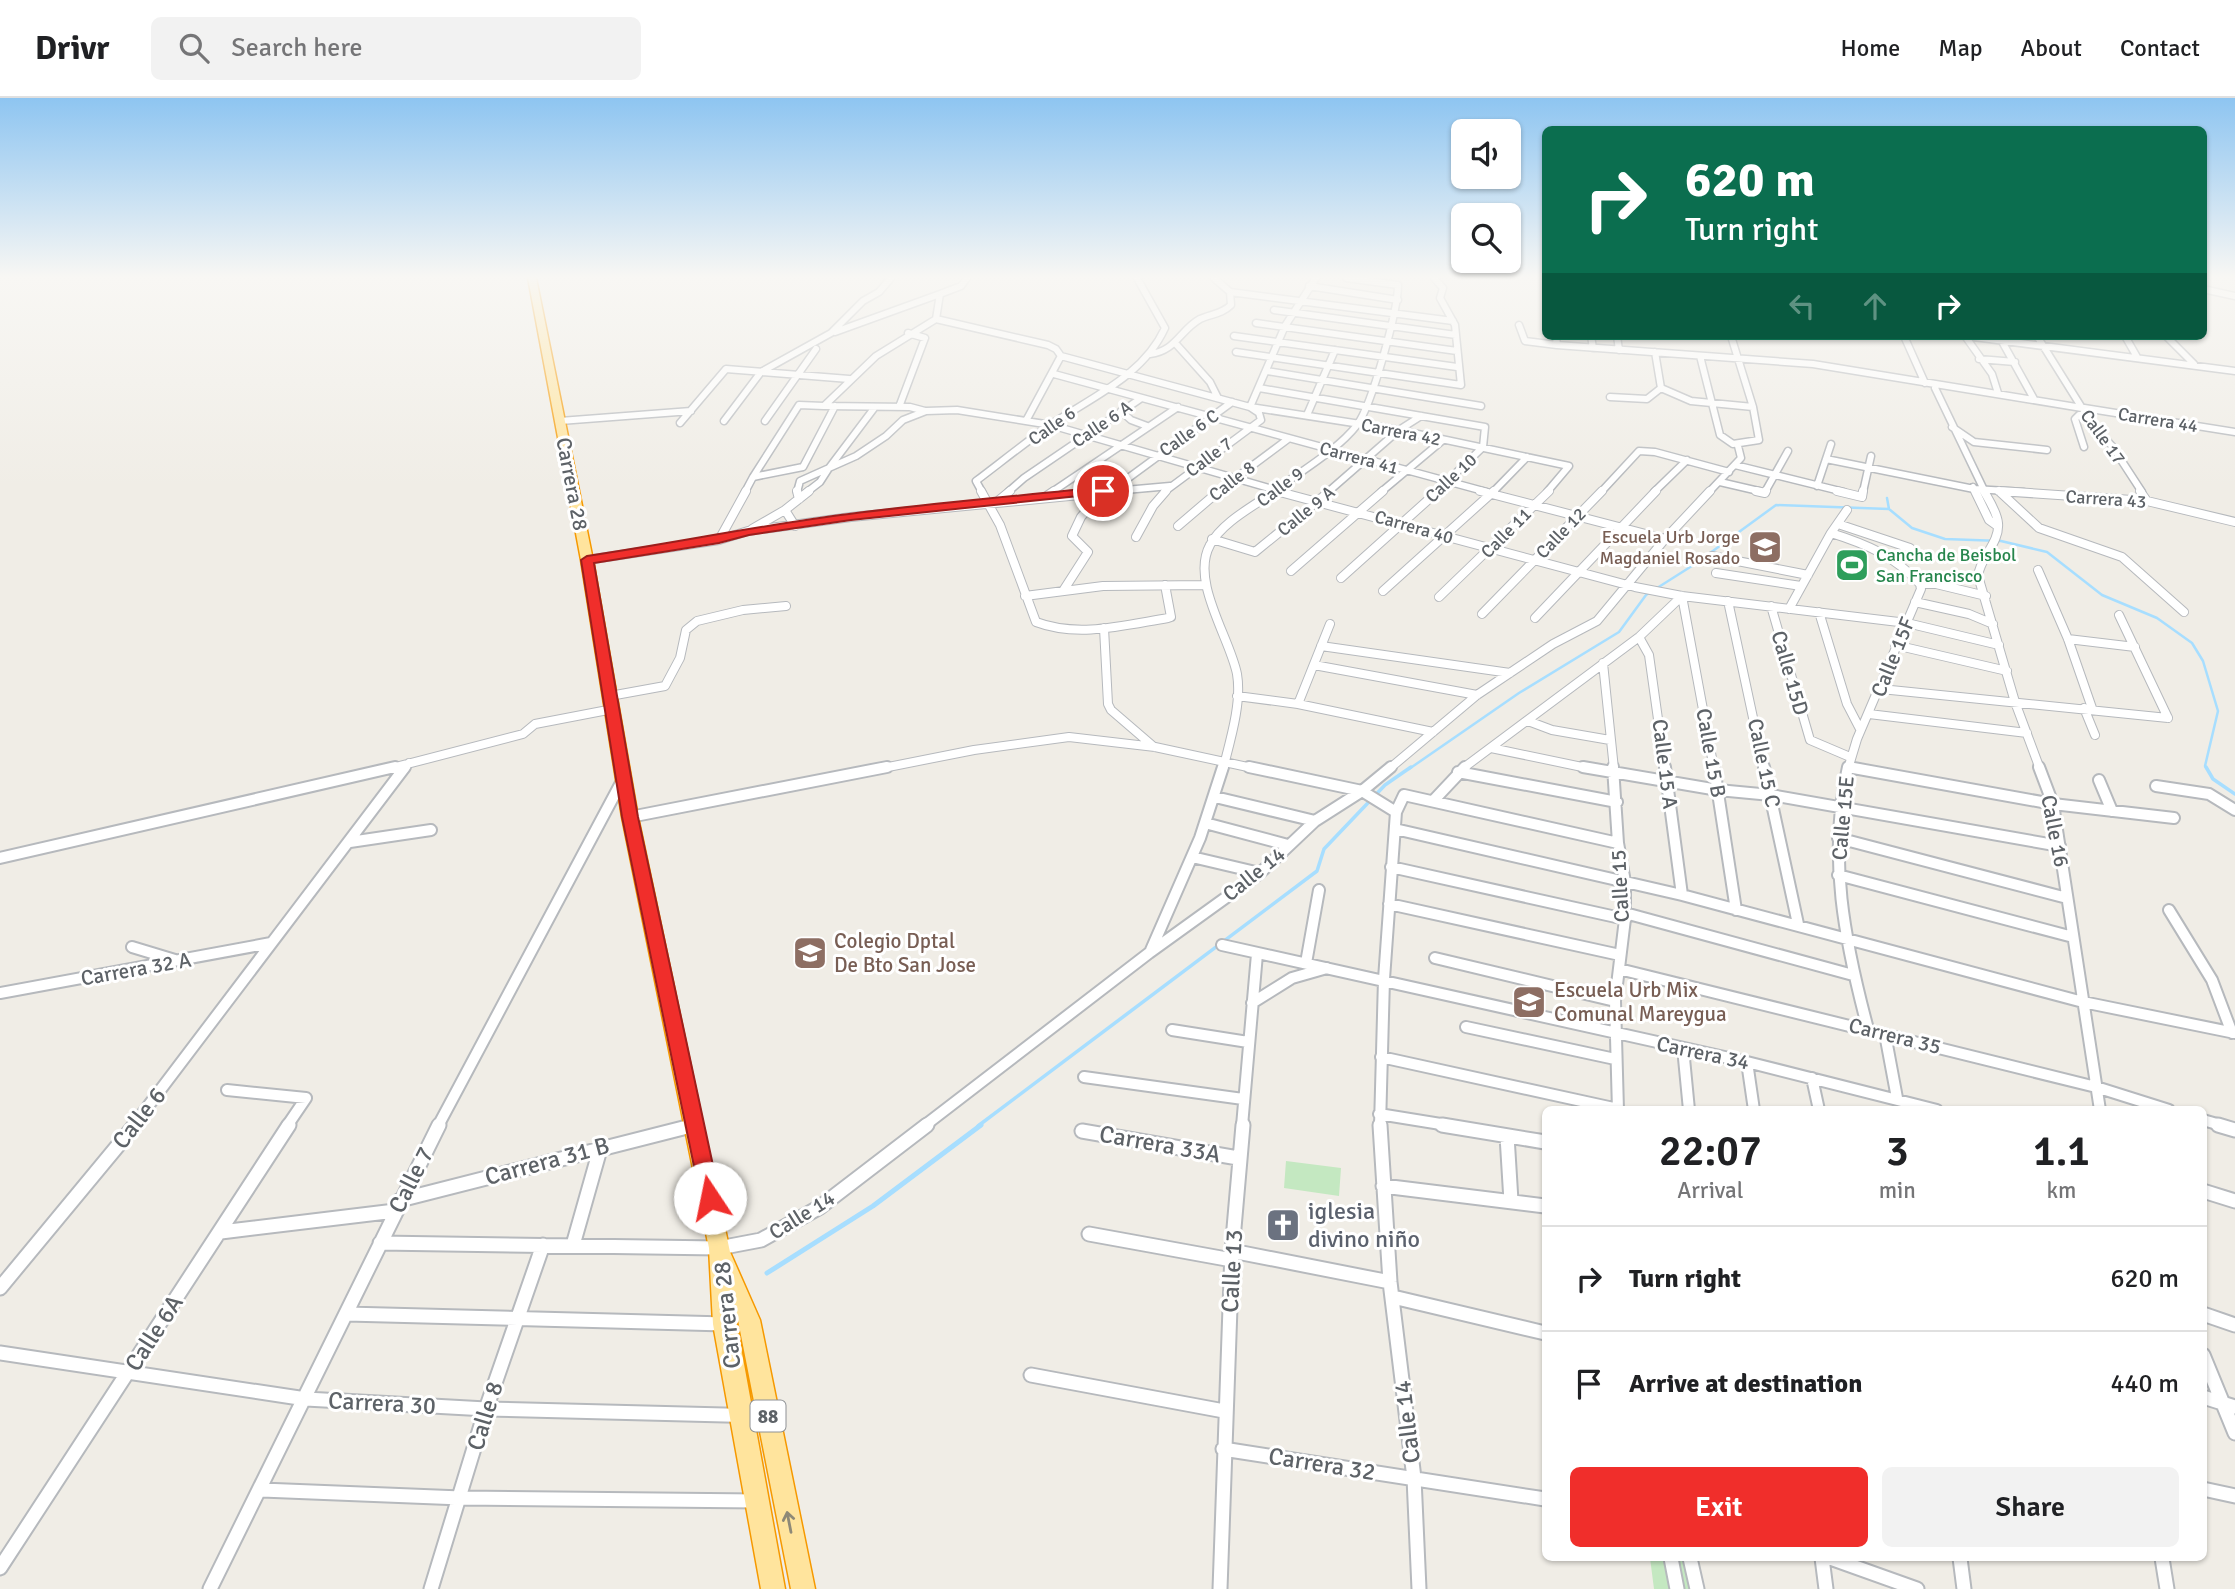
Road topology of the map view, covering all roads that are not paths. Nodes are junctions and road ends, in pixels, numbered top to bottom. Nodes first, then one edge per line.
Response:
1 (545, 348) edge
2 (805, 348) edge
3 (888, 348) edge
4 (922, 348) edge
5 (1050, 348) edge
6 (1155, 348) edge
7 (1170, 348) edge
8 (1179, 348) edge
9 (1277, 348) edge
10 (1318, 348) edge
11 (1385, 348) edge
12 (1430, 348) edge
13 (1457, 348) edge
14 (1588, 348) edge
15 (1593, 348) joint
16 (1735, 348) edge
17 (1909, 348) edge
18 (1972, 348) edge
19 (2006, 348) edge
20 (2044, 348) edge
21 (2062, 348) edge
22 (2132, 348) edge
23 (2177, 348) edge
24 (816, 349) dead end
25 (1335, 350) junction
26 (1619, 350) joint
27 (1457, 351) junction
28 (1236, 352) dead end
29 (1655, 352) junction
30 (1150, 354) junction
31 (1061, 356) junction
32 (1700, 356) junction
33 (1273, 357) junction
34 (1382, 357) junction
35 (2137, 357) junction
36 (1738, 358) junction
37 (1979, 359) junction
38 (2015, 362) junction
39 (1330, 365) junction
40 (2194, 365) junction
41 (1457, 367) junction
42 (1268, 371) junction
43 (2235, 371) edge
44 (761, 372) junction
45 (1128, 372) junction
46 (1378, 373) junction
47 (798, 374) junction
48 (1054, 374) junction
49 (849, 379) junction
50 (1324, 379) junction
51 (1925, 383) junction
52 (1258, 388) junction
53 (1661, 388) junction
54 (1935, 388) junction
55 (1107, 389) junction
56 (1373, 389) junction
57 (1998, 393) junction
58 (1317, 396) junction
59 (1610, 397) dead end
60 (1218, 398) junction
61 (2034, 398) junction
62 (1140, 399) junction
63 (1233, 402) junction
64 (1712, 404) junction
65 (824, 405) junction
66 (1366, 405) junction
67 (835, 406) junction
68 (1481, 406) dead end
69 (875, 407) junction
70 (900, 407) junction
71 (1178, 407) junction
72 (1250, 407) junction
73 (1753, 407) junction
74 (2082, 408) junction
75 (691, 411) junction
76 (926, 411) junction
77 (1121, 411) junction
78 (1307, 415) junction
79 (2086, 415) junction
80 (1421, 416) junction
81 (1210, 417) junction
82 (1027, 419) junction
83 (559, 421) junction
84 (724, 421) dead end
85 (765, 421) dead end
86 (681, 423) dead end
87 (1359, 424) junction
88 (1052, 425) junction
89 (1147, 426) junction
90 (1948, 426) junction
91 (1248, 428) junction
92 (1399, 430) junction
93 (2235, 432) edge
94 (1085, 435) junction
95 (1288, 439) junction
96 (1443, 440) junction
97 (1831, 444) dead end
98 (1122, 445) junction
99 (1738, 446) junction
100 (1483, 447) junction
101 (2084, 447) dead end
102 (2046, 450) dead end
103 (1328, 451) junction
104 (1787, 451) dead end
105 (1157, 455) junction
106 (1871, 456) dead end
107 (1527, 457) junction
108 (1826, 459) junction
109 (1687, 460) junction
110 (1367, 461) junction
111 (1569, 466) joint
112 (1199, 467) junction
113 (829, 468) junction
114 (1869, 468) junction
115 (1732, 469) junction
116 (1409, 471) junction
117 (1775, 475) junction
118 (753, 477) junction
119 (1234, 478) junction
120 (1448, 482) junction
121 (1720, 482) junction
122 (1170, 486) junction
123 (1818, 486) junction
124 (1978, 489) junction
125 (1112, 490) junction
126 (1103, 491) junction
127 (1277, 491) junction
128 (1999, 491) junction
129 (1492, 493) junction
130 (1046, 496) junction
131 (799, 499) junction
132 (999, 501) junction
133 (1319, 501) junction
134 (2147, 501) junction
135 (986, 502) junction
136 (1534, 504) junction
137 (785, 510) junction
138 (1847, 510) dead end
139 (1357, 511) junction
140 (1579, 516) junction
141 (2235, 522) edge
142 (1399, 523) junction
143 (1838, 524) junction
144 (795, 526) junction
145 (1178, 526) dead end
146 (1622, 527) junction
147 (748, 531) junction
148 (1831, 533) junction
149 (1214, 536) junction
150 (1443, 536) junction
151 (1136, 537) dead end
152 (1665, 539) junction
153 (719, 540) junction
154 (1910, 548) dead end
155 (1490, 549) junction
156 (1712, 556) dead end
157 (587, 560) junction
158 (1535, 560) junction
159 (2038, 570) dead end
160 (1291, 571) dead end
161 (1579, 573) junction
162 (1716, 573) dead end
163 (1808, 575) junction
164 (1341, 578) dead end
165 (1920, 584) junction
166 (1165, 585) junction
167 (1206, 585) junction
168 (1631, 586) junction
169 (1801, 586) junction
170 (1063, 591) junction
171 (1383, 591) dead end
172 (1025, 596) junction
173 (1682, 596) junction
174 (1986, 596) junction
175 (1439, 597) dead end
176 (1728, 601) junction
177 (1915, 602) junction
178 (786, 606) dead end
179 (1771, 606) junction
180 (1789, 609) junction
181 (1819, 612) junction
182 (2183, 612) dead end
183 (1482, 614) dead end
184 (2119, 615) dead end
185 (1535, 618) dead end
186 (1907, 623) junction
187 (1330, 624) dead end
188 (1993, 624) junction
189 (1104, 628) junction
190 (1639, 637) junction
191 (2068, 639) junction
192 (1895, 645) junction
193 (1999, 645) junction
194 (1321, 646) junction
195 (2135, 647) junction
196 (1603, 663) junction
197 (1314, 665) junction
198 (2007, 671) junction
199 (1510, 673) junction
200 (1881, 689) junction
201 (1477, 695) junction
202 (1237, 696) junction
203 (2015, 702) junction
204 (612, 703) junction
205 (1298, 704) junction
206 (2088, 708) junction
207 (1869, 714) junction
208 (1528, 721) junction
209 (1860, 729) junction
210 (1433, 732) junction
211 (2027, 733) junction
212 (2095, 735) dead end
213 (1610, 740) junction
214 (1155, 747) junction
215 (1491, 748) junction
216 (1227, 762) junction
217 (1849, 762) junction
218 (409, 763) junction
219 (1458, 772) junction
220 (1614, 773) junction
221 (371, 774) junction
222 (625, 777) junction
223 (2099, 780) dead end
224 (1668, 782) junction
225 (391, 783) junction
226 (2155, 786) dead end
227 (1718, 790) junction
228 (1364, 793) junction
229 (1771, 795) junction
230 (1215, 797) junction
231 (1433, 801) junction
232 (1617, 802) junction
233 (2053, 804) junction
234 (1840, 807) junction
235 (2235, 810) edge
236 (2112, 811) junction
237 (1396, 812) junction
238 (630, 817) junction
239 (2174, 818) dead end
240 (1315, 821) junction
241 (1205, 823) junction
242 (431, 830) dead end
243 (1395, 830) junction
244 (1838, 838) junction
245 (350, 842) junction
246 (1618, 843) junction
247 (1288, 845) junction
248 (2060, 846) junction
249 (1192, 857) junction
250 (0, 858) edge
251 (1391, 867) junction
252 (1260, 873) junction
253 (1838, 875) junction
254 (1625, 882) junction
255 (1319, 890) dead end
256 (1682, 895) junction
257 (2067, 898) junction
258 (1389, 904) junction
259 (1736, 910) junction
260 (2169, 910) dead end
261 (1625, 916) junction
262 (1798, 924) junction
263 (1845, 937) junction
264 (2073, 937) junction
265 (271, 943) junction
266 (1222, 945) dead end
267 (132, 947) dead end
268 (1149, 953) junction
269 (1257, 954) junction
270 (1620, 955) junction
271 (1435, 958) dead end
272 (179, 962) junction
273 (1306, 963) junction
274 (1329, 968) junction
275 (1619, 969) junction
276 (1853, 975) junction
277 (1384, 979) junction
278 (0, 993) edge
279 (1615, 1002) junction
280 (2083, 1002) junction
281 (1252, 1003) junction
282 (1466, 1027) dead end
283 (1868, 1029) junction
284 (1172, 1030) dead end
285 (2234, 1033) edge
286 (1615, 1034) junction
287 (1885, 1034) junction
288 (1248, 1042) junction
289 (1683, 1048) junction
290 (1381, 1057) junction
291 (1615, 1059) junction
292 (1747, 1062) junction
293 (1084, 1077) dead end
294 (1812, 1079) junction
295 (2096, 1087) junction
296 (227, 1090) dead end
297 (1897, 1098) junction
298 (1243, 1099) junction
299 (1911, 1105) edge
300 (1604, 1106) edge
301 (1618, 1106) edge
302 (1689, 1106) edge
303 (1753, 1106) edge
304 (1818, 1106) edge
305 (2099, 1106) edge
306 (2156, 1106) edge
307 (1379, 1114) junction
308 (2207, 1121) edge
309 (695, 1125) junction
310 (2235, 1130) edge
311 (1082, 1131) dead end
312 (1507, 1136) junction
313 (1542, 1142) edge
314 (601, 1146) junction
315 (1238, 1158) junction
316 (1383, 1186) junction
317 (2207, 1192) edge
318 (1511, 1200) junction
319 (2235, 1200) edge
320 (1542, 1205) edge
321 (398, 1206) junction
322 (220, 1232) junction
323 (1089, 1234) dead end
324 (380, 1244) junction
325 (542, 1244) junction
326 (573, 1245) junction
327 (719, 1248) junction
328 (1232, 1256) junction
329 (1390, 1282) junction
330 (0, 1287) edge
331 (1393, 1297) junction
332 (347, 1314) junction
333 (2207, 1315) edge
334 (518, 1317) junction
335 (749, 1321) junction
336 (724, 1324) junction
337 (2235, 1325) edge
338 (1542, 1332) edge
339 (0, 1353) edge
340 (2207, 1363) edge
341 (128, 1372) junction
342 (1031, 1375) dead end
343 (2207, 1398) edge
344 (306, 1399) junction
345 (2230, 1406) edge
346 (486, 1409) junction
347 (1224, 1411) junction
348 (741, 1415) junction
349 (768, 1416) junction
350 (2235, 1433) edge
351 (1223, 1449) junction
352 (1414, 1478) junction
353 (262, 1490) junction
354 (2207, 1490) edge
355 (2235, 1496) edge
356 (461, 1498) junction
357 (1542, 1499) edge
358 (758, 1501) junction
359 (1672, 1561) edge
360 (1691, 1561) edge
361 (1822, 1561) edge
362 (1838, 1561) edge
363 (1960, 1561) edge
364 (2162, 1561) edge
365 (0, 1568) edge
366 (210, 1589) edge
367 (431, 1589) edge
368 (774, 1589) edge
369 (803, 1589) edge
370 (1220, 1589) edge
371 (1419, 1589) edge
372 (1677, 1589) edge
373 (1697, 1589) edge
374 (1826, 1589) edge
375 (1917, 1589) edge
376 (1964, 1589) edge
377 (2167, 1589) edge

1 - 83 highway, 88
2 - 44 street
3 - 49 street
4 - 70 street
5 - 31 street
6 - 30 street
7 - 30 street
8 - 60 street
9 - 33 street
10 - 25 street
11 - 34 street, Calle 9
12 - 27 street
13 - 27 street
14 - 15 street, Carrera 44
15 - 26 street, Carrera 44
16 - 36 street
17 - 51 street, Calle 16
18 - 37 street
19 - 38 street
20 - 74 street, Calle 17
21 - 35 street
22 - 35 street
23 - 40 street
24 - 47 street
25 - 34 street
25 - 39 street
26 - 29 street, Carrera 44
27 - 41 street
28 - 33 street
29 - 32 street, Carrera 44
29 - 53 street
30 - 45 street, Calle 6
31 - 45 street
31 - 48 street
32 - 36 street, Carrera 44
32 - 64 street
33 - 39 street
33 - 42 street
34 - 41 street
34 - 46 street, Calle 9
35 - 40 street
36 - 51 street, Carrera 44
36 - 73 street
37 - 38 street
37 - 57 street
38 - 61 street
39 - 46 street
39 - 50 street
40 - 43 street
41 - 46 street
42 - 50 street
42 - 52 street
44 - 47 street
44 - 75 street
44 - 84 street
45 - 55 street, Calle 6
45 - 60 street
46 - 56 street, Calle 9
47 - 49 street
47 - 85 street
48 - 55 street, Carrera 41
48 - 82 street
49 - 65 street
50 - 56 street
50 - 58 street
51 - 54 street, Carrera 44
51 - 57 street, Carrera 44
51 - 90 street, Calle 16
52 - 58 street
52 - 72 street
53 - 59 street
53 - 64 street
54 - 74 street, Carrera 44
54 - 90 street, Calle 16
55 - 62 street, Carrera 41
55 - 88 street, Calle 6
56 - 66 street, Calle 9
56 - 68 street
57 - 61 street, Carrera 44
58 - 66 street
58 - 78 street
60 - 63 street
61 - 74 street, Carrera 44
62 - 71 street, Carrera 41
62 - 77 street, Calle 6 A
63 - 72 street, Carrera 42
63 - 81 street, Calle 6 C
64 - 73 street
64 - 99 street
65 - 67 street, Carrera 40
65 - 118 street
66 - 80 street
66 - 87 street, Calle 9
67 - 69 street, Carrera 40
67 - 118 street
69 - 70 street, Carrera 40
69 - 113 street
70 - 76 street, Carrera 40
71 - 81 street, Carrera 41
71 - 89 street
72 - 78 street, Carrera 42
72 - 91 street
73 - 99 street
74 - 79 street, Calle 17
74 - 93 street, Carrera 44
75 - 83 street
75 - 86 street
76 - 82 street, Carrera 40
76 - 113 street
77 - 89 street
77 - 94 street, Calle 6 A
78 - 87 street, Carrera 42
79 - 101 street
79 - 134 street, Calle 17
80 - 92 street, Calle 9 A
80 - 100 street, Calle 10
81 - 91 street, Carrera 41
81 - 105 street, Calle 6 C
82 - 88 street, Carrera 40
83 - 157 highway, Carrera 28 / 88
87 - 92 street, Carrera 42
87 - 103 street, Calle 9
88 - 94 street, Carrera 40
88 - 135 street, Calle 6
89 - 98 street
90 - 102 street
90 - 124 street, Calle 16
91 - 95 street, Carrera 41
91 - 112 street, Calle 7
92 - 96 street, Carrera 42
92 - 110 street, Calle 9 A
94 - 98 street, Carrera 40
94 - 132 street, Calle 6 A
95 - 103 street, Carrera 41
95 - 119 street, Calle 8
96 - 100 street, Carrera 42
96 - 116 street
97 - 108 street
98 - 105 street, Carrera 40
98 - 130 street
99 - 115 street
100 - 107 street, Carrera 42
100 - 120 street, Calle 10
103 - 110 street, Carrera 41
103 - 127 street, Calle 9
104 - 117 street
105 - 112 street, Carrera 40
105 - 125 street, Calle 6 C
106 - 114 street
107 - 111 street, Carrera 42
107 - 129 street
108 - 114 street, Carrera 43
108 - 123 street
109 - 115 street
109 - 140 street, Calle 12
109 - 146 street
110 - 116 street, Carrera 41
110 - 133 street, Calle 9 A
111 - 136 street, Calle 11
112 - 119 street, Carrera 40
112 - 122 street, Calle 7
113 - 131 street
113 - 131 street
114 - 123 street
114 - 124 street, Carrera 43
115 - 117 street
115 - 121 street, Calle 14
116 - 120 street, Carrera 41
116 - 139 street
117 - 121 street
117 - 123 street
118 - 153 street
119 - 127 street, Carrera 40
119 - 145 street, Calle 8
120 - 129 street, Carrera 41
120 - 142 street, Calle 10
121 - 152 street, Calle 14
122 - 125 street
122 - 151 street
124 - 128 street, Carrera 43
124 - 174 street, Calle 16
125 - 126 street
126 - 130 street
126 - 170 street
127 - 133 street, Carrera 40
127 - 149 street, Calle 9
128 - 134 street, Carrera 43
128 - 182 street
129 - 136 street, Carrera 41
129 - 150 street
130 - 132 street
131 - 137 street
132 - 135 street
133 - 139 street, Carrera 40
133 - 149 street, Calle 9 A
134 - 141 street, Carrera 43
135 - 144 street
135 - 172 street
136 - 140 street, Carrera 41
136 - 155 street, Calle 11
137 - 144 street
137 - 147 street
138 - 143 street
139 - 142 street, Carrera 40
139 - 160 street
140 - 146 street, Carrera 41
140 - 158 street, Calle 12
142 - 150 street, Carrera 40
142 - 164 street, Calle 10
143 - 148 street
143 - 154 street
144 - 147 street
146 - 152 street, Carrera 41
146 - 161 street
147 - 153 street
148 - 163 street
148 - 165 street
149 - 167 street
150 - 155 street, Carrera 40
150 - 171 street
152 - 168 street, Calle 14
153 - 157 street
155 - 158 street, Carrera 40
155 - 175 street, Calle 11
156 - 163 street
157 - 204 highway, Carrera 28 / 88
158 - 161 street, Carrera 40
158 - 183 street, Calle 12
159 - 191 street
161 - 168 street, Carrera 40
161 - 185 street
162 - 169 street
163 - 169 street
165 - 174 street
165 - 177 street, Calle 15F
166 - 167 street
166 - 170 street
166 - 189 street
167 - 202 street
168 - 173 street, Carrera 40
168 - 199 street, Calle 14
169 - 180 street
170 - 172 street
172 - 189 street
173 - 176 street, Carrera 40
173 - 190 street
173 - 227 street, Calle 15 B
174 - 188 street, Calle 16
176 - 179 street, Carrera 40
176 - 229 street, Calle 15 C
177 - 186 street, Calle 15F
177 - 188 street
178 - 204 street
179 - 180 street, Carrera 40
179 - 217 street, Calle 15D
180 - 181 street, Carrera 40
181 - 186 street, Carrera 40
181 - 209 street
184 - 195 street
186 - 192 street, Calle 15F
186 - 193 street, Carrera 40
187 - 194 street
188 - 193 street, Calle 16
189 - 214 street
190 - 196 street
190 - 224 street, Calle 15 A
191 - 195 street
191 - 206 street
192 - 198 street
192 - 200 street, Calle 15F
193 - 198 street, Calle 16
194 - 197 street
194 - 199 street
195 - 206 street
196 - 208 street
196 - 213 street, Calle 15
197 - 201 street
197 - 205 street
198 - 203 street, Calle 16
199 - 201 street, Calle 14
200 - 203 street
200 - 207 street, Calle 15F
201 - 210 street, Calle 14
202 - 205 street
202 - 216 street
203 - 206 street
203 - 211 street, Calle 16
204 - 218 street
204 - 222 highway, Carrera 28 / 88
205 - 210 street
206 - 212 street
207 - 209 street, Calle 15F
207 - 211 street
208 - 213 street
208 - 215 street
209 - 217 street, Calle 15E
210 - 228 street, Calle 14
211 - 233 street, Calle 16
213 - 220 street, Calle 15
214 - 216 street
214 - 238 street
215 - 219 street
215 - 220 street
216 - 228 street
216 - 230 street
217 - 233 street
217 - 234 street, Calle 15E
218 - 221 street
218 - 225 street, Calle 6
219 - 231 street
219 - 232 street
220 - 224 street
220 - 232 street, Calle 15
221 - 225 street
221 - 250 street
222 - 238 highway, Carrera 28 / 88
222 - 321 street, Calle 7
223 - 236 street
224 - 227 street
224 - 256 street, Calle 15 A
225 - 245 street, Calle 6
226 - 235 street
227 - 229 street
227 - 259 street, Calle 15 B
228 - 237 street
228 - 240 street, Calle 14
229 - 234 street
229 - 262 street, Calle 15 C
230 - 240 street
230 - 241 street
231 - 237 street, Calle 14
231 - 246 street
232 - 246 street, Calle 15
233 - 236 street
233 - 248 street, Calle 16
234 - 244 street, Calle 15E
234 - 248 street
236 - 239 street
237 - 243 street, Calle 14
238 - 309 highway, Carrera 28 / 88
240 - 247 street, Calle 14
241 - 247 street
241 - 249 street
242 - 245 street
243 - 251 street, Calle 14
243 - 254 street
244 - 253 street, Calle 15E
244 - 257 street
245 - 265 street, Calle 6
246 - 254 street, Calle 15
247 - 252 street, Calle 14
248 - 257 street, Calle 16
249 - 252 street
249 - 268 street
251 - 258 street, Calle 14
251 - 261 street
252 - 268 street, Calle 14
253 - 263 street, Calle 15E
253 - 264 street
254 - 256 street
254 - 261 street, Calle 15
255 - 273 street
256 - 259 street
257 - 264 street, Calle 16
258 - 270 street
258 - 277 street, Calle 14
259 - 262 street
260 - 285 street
261 - 270 street, Calle 15
261 - 276 street
262 - 263 street
263 - 276 street, Calle 15E
263 - 280 street
264 - 280 street, Calle 16
265 - 272 street, Carrera 32 A
265 - 330 street, Calle 6
266 - 269 street, Carrera 34
267 - 272 street
268 - 327 street, Calle 14
269 - 273 street, Carrera 34
269 - 281 street, Calle 13
270 - 275 street, Calle 15
271 - 279 street
272 - 278 street, Carrera 32 A
273 - 274 street, Carrera 34
274 - 277 street, Carrera 34
274 - 281 street
275 - 279 street, Calle 15
275 - 283 street, Carrera 35
276 - 283 street, Calle 15E
277 - 286 street, Carrera 34
277 - 290 street, Calle 14
279 - 286 street, Calle 15
280 - 285 street
280 - 295 street, Calle 16
281 - 288 street, Calle 13
282 - 291 street
283 - 287 street, Carrera 35
284 - 288 street
286 - 289 street, Carrera 34
286 - 291 street, Calle 15
287 - 295 street, Carrera 35
287 - 297 street
288 - 298 street, Calle 13
289 - 292 street, Carrera 34
289 - 302 street
290 - 300 street
290 - 307 street, Calle 14
291 - 301 street, Calle 15
292 - 294 street, Carrera 34
292 - 303 street
293 - 298 street
294 - 297 street, Carrera 34
294 - 304 street
295 - 305 street, Calle 16
295 - 306 street, Carrera 35
296 - 322 street, Calle 6A
297 - 299 street, Carrera 34
298 - 315 street, Calle 13
307 - 312 street
307 - 316 street, Calle 14
308 - 310 street
309 - 314 street, Carrera 31 B
309 - 327 highway, Carrera 28 / 88
311 - 315 street, Carrera 33A
312 - 313 street
312 - 318 street
314 - 321 street, Carrera 31 B
314 - 326 street
315 - 328 street, Calle 13
316 - 318 street
316 - 329 street, Calle 14
317 - 319 street
318 - 320 street
321 - 322 street, Carrera 31 B
321 - 324 street, Calle 7
322 - 341 street, Calle 6A
323 - 328 street
324 - 325 street, Calle 14
324 - 332 street, Calle 7
325 - 326 street, Calle 14
325 - 334 street, Calle 8
326 - 327 street, Calle 14
327 - 335 highway, Carrera 28 / 88
327 - 336 highway, Carrera 28 / 88
328 - 329 street
328 - 347 street, Calle 13
329 - 331 street, Calle 14
331 - 338 street
331 - 352 street, Calle 14
332 - 334 street
332 - 344 street, Calle 7
333 - 337 street
334 - 336 street
334 - 346 street, Calle 8
335 - 336 street
335 - 349 highway, Carrera 28 / 88
336 - 348 highway, Carrera 28 / 88
339 - 341 street, Carrera 30
340 - 345 street
341 - 344 street, Carrera 30
341 - 365 street, Calle 6A
342 - 347 street
343 - 345 street
344 - 346 street, Carrera 30
344 - 353 street, Calle 7
345 - 350 street
346 - 348 street, Carrera 30
346 - 356 street, Calle 8
347 - 351 street, Calle 13
348 - 349 street, Carrera 30
348 - 358 highway, Carrera 28 / 88
369 -> 349 highway, Carrera 28 / 88
351 - 352 street, Carrera 32
351 - 370 street, Calle 13
352 - 357 street, Carrera 32
352 - 371 street, Calle 14
353 - 356 street
353 - 366 street, Calle 7
354 - 355 street
356 - 358 street
356 - 367 street, Calle 8
358 - 368 highway, Carrera 28 / 88
359 - 372 street
360 - 373 street
361 - 374 street
362 - 375 street
363 - 376 street
364 - 377 street

